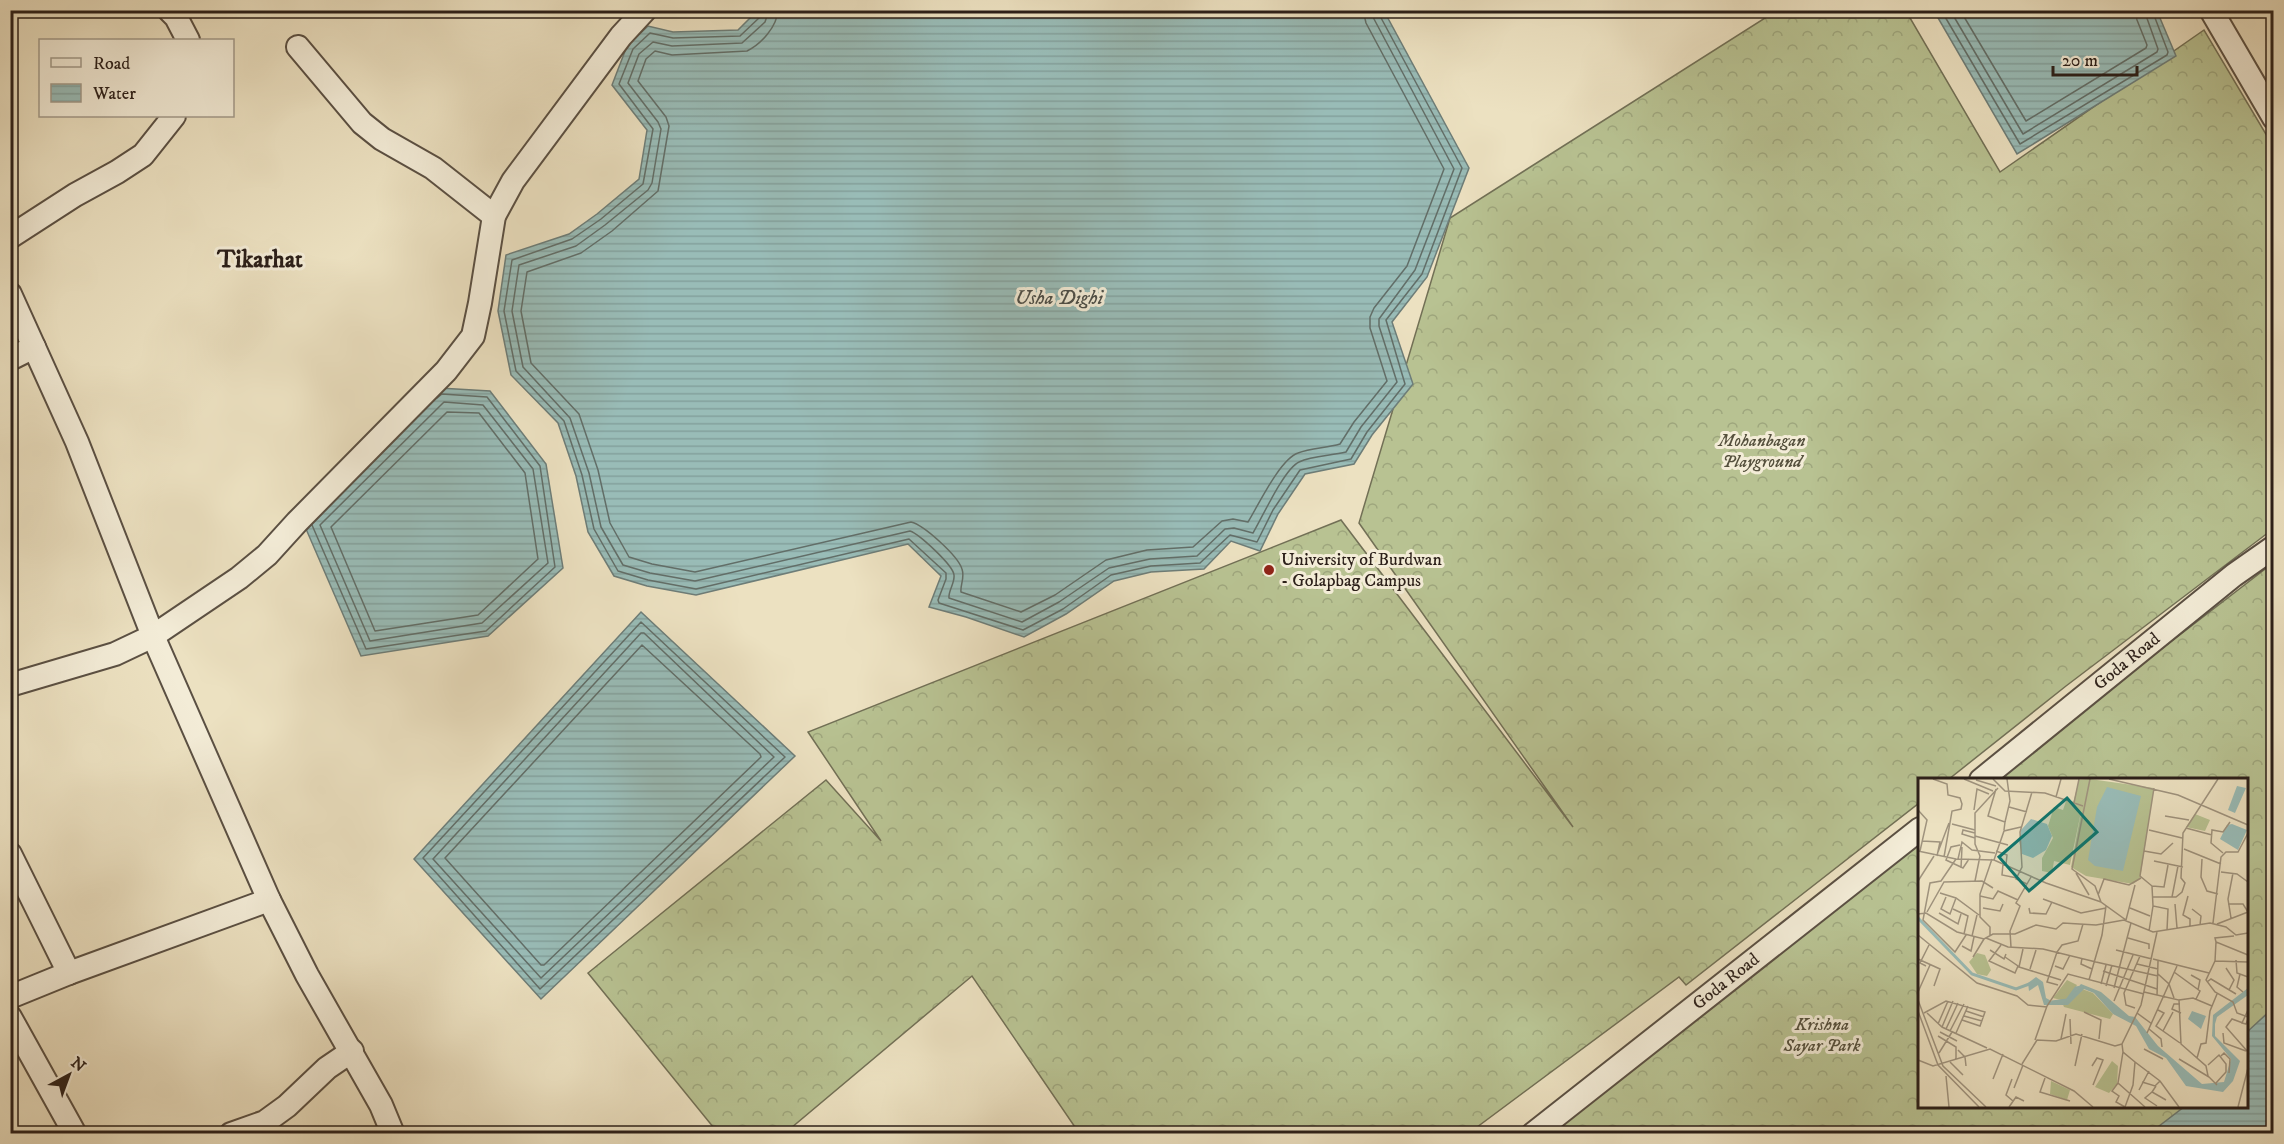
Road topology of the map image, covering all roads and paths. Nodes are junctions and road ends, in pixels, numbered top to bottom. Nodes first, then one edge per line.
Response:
1 (169, 10) edge
2 (645, 10) edge
3 (2211, 10) edge
4 (187, 39) edge
5 (298, 47) dead end
6 (173, 117) edge
7 (2274, 118) edge
8 (494, 216) junction
9 (10, 237) edge
10 (10, 294) edge
11 (34, 346) junction
12 (10, 359) edge
13 (2274, 547) edge
14 (153, 636) junction
15 (10, 686) edge
16 (1983, 778) edge
17 (1918, 831) edge
18 (10, 854) edge
19 (269, 900) junction
20 (69, 973) junction
21 (10, 997) edge
22 (10, 1017) edge
23 (352, 1051) junction
24 (75, 1134) edge
25 (231, 1134) edge
26 (393, 1134) edge
27 (1533, 1134) edge

1 - 4 street
2 - 8 street
3 - 7 street
5 - 8 street
6 - 9 street
8 - 14 street
10 - 11 street
11 - 12 street
11 - 14 street
13 - 16 street, Goda Road
14 - 15 street
14 - 19 street
17 - 27 street, Goda Road
18 - 20 street
19 - 20 street
19 - 23 street
20 - 21 street
22 - 24 street
23 - 25 street
23 - 26 street

